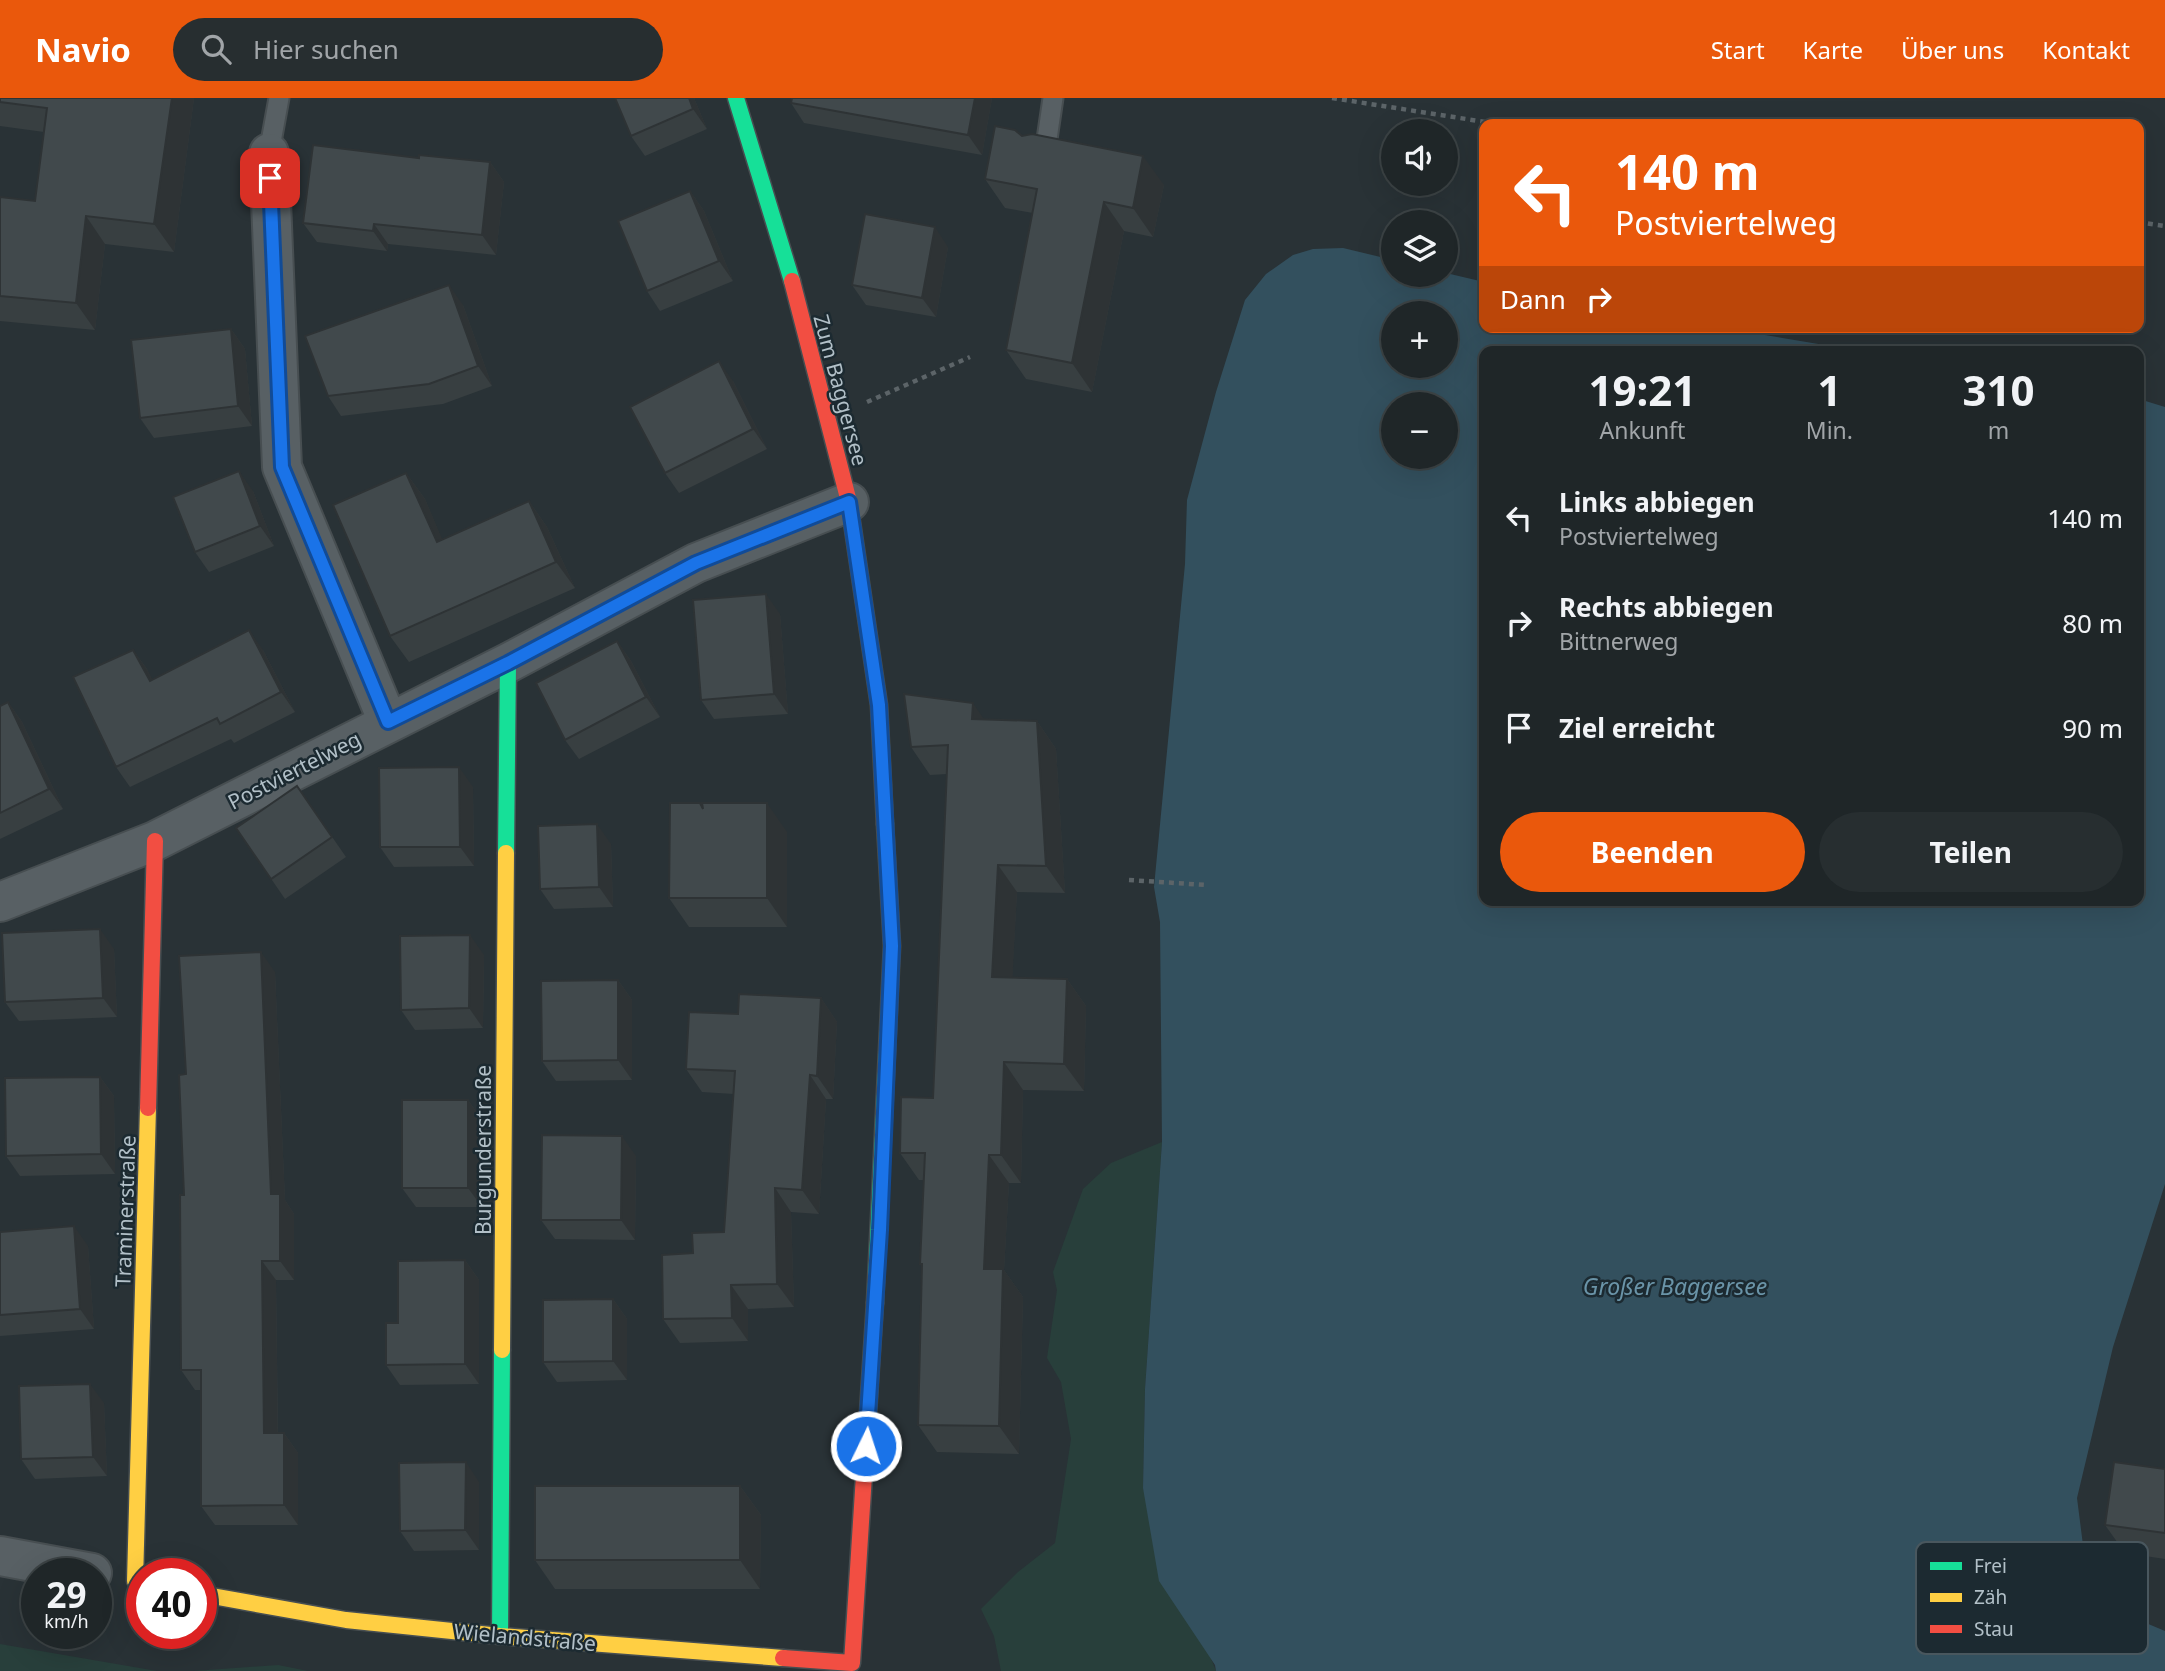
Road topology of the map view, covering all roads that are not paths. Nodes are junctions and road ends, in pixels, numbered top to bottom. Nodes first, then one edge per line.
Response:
1 (279, 98) edge
2 (736, 98) edge
3 (1054, 98) edge
4 (269, 153) joint
5 (1045, 153) edge
6 (849, 502) junction
7 (508, 663) junction
8 (388, 722) junction
9 (155, 841) junction
10 (0, 902) edge
11 (0, 1556) edge
12 (140, 1558) edge
13 (21, 1560) edge
14 (217, 1597) edge
15 (500, 1636) junction
16 (852, 1662) joint

1 - 4 lane
2 - 6 street, Zum Baggersee
3 - 5 lane
4 - 8 street
6 - 7 street, Postviertelweg
6 - 16 street, Zum Baggersee
7 - 8 street, Postviertelweg
7 - 15 street, Burgunderstraße
8 - 9 street, Postviertelweg
9 - 10 street, Postviertelweg
9 - 12 street, Traminerstraße
11 - 13 street
14 - 15 street, Wielandstraße
15 - 16 street, Wielandstraße

